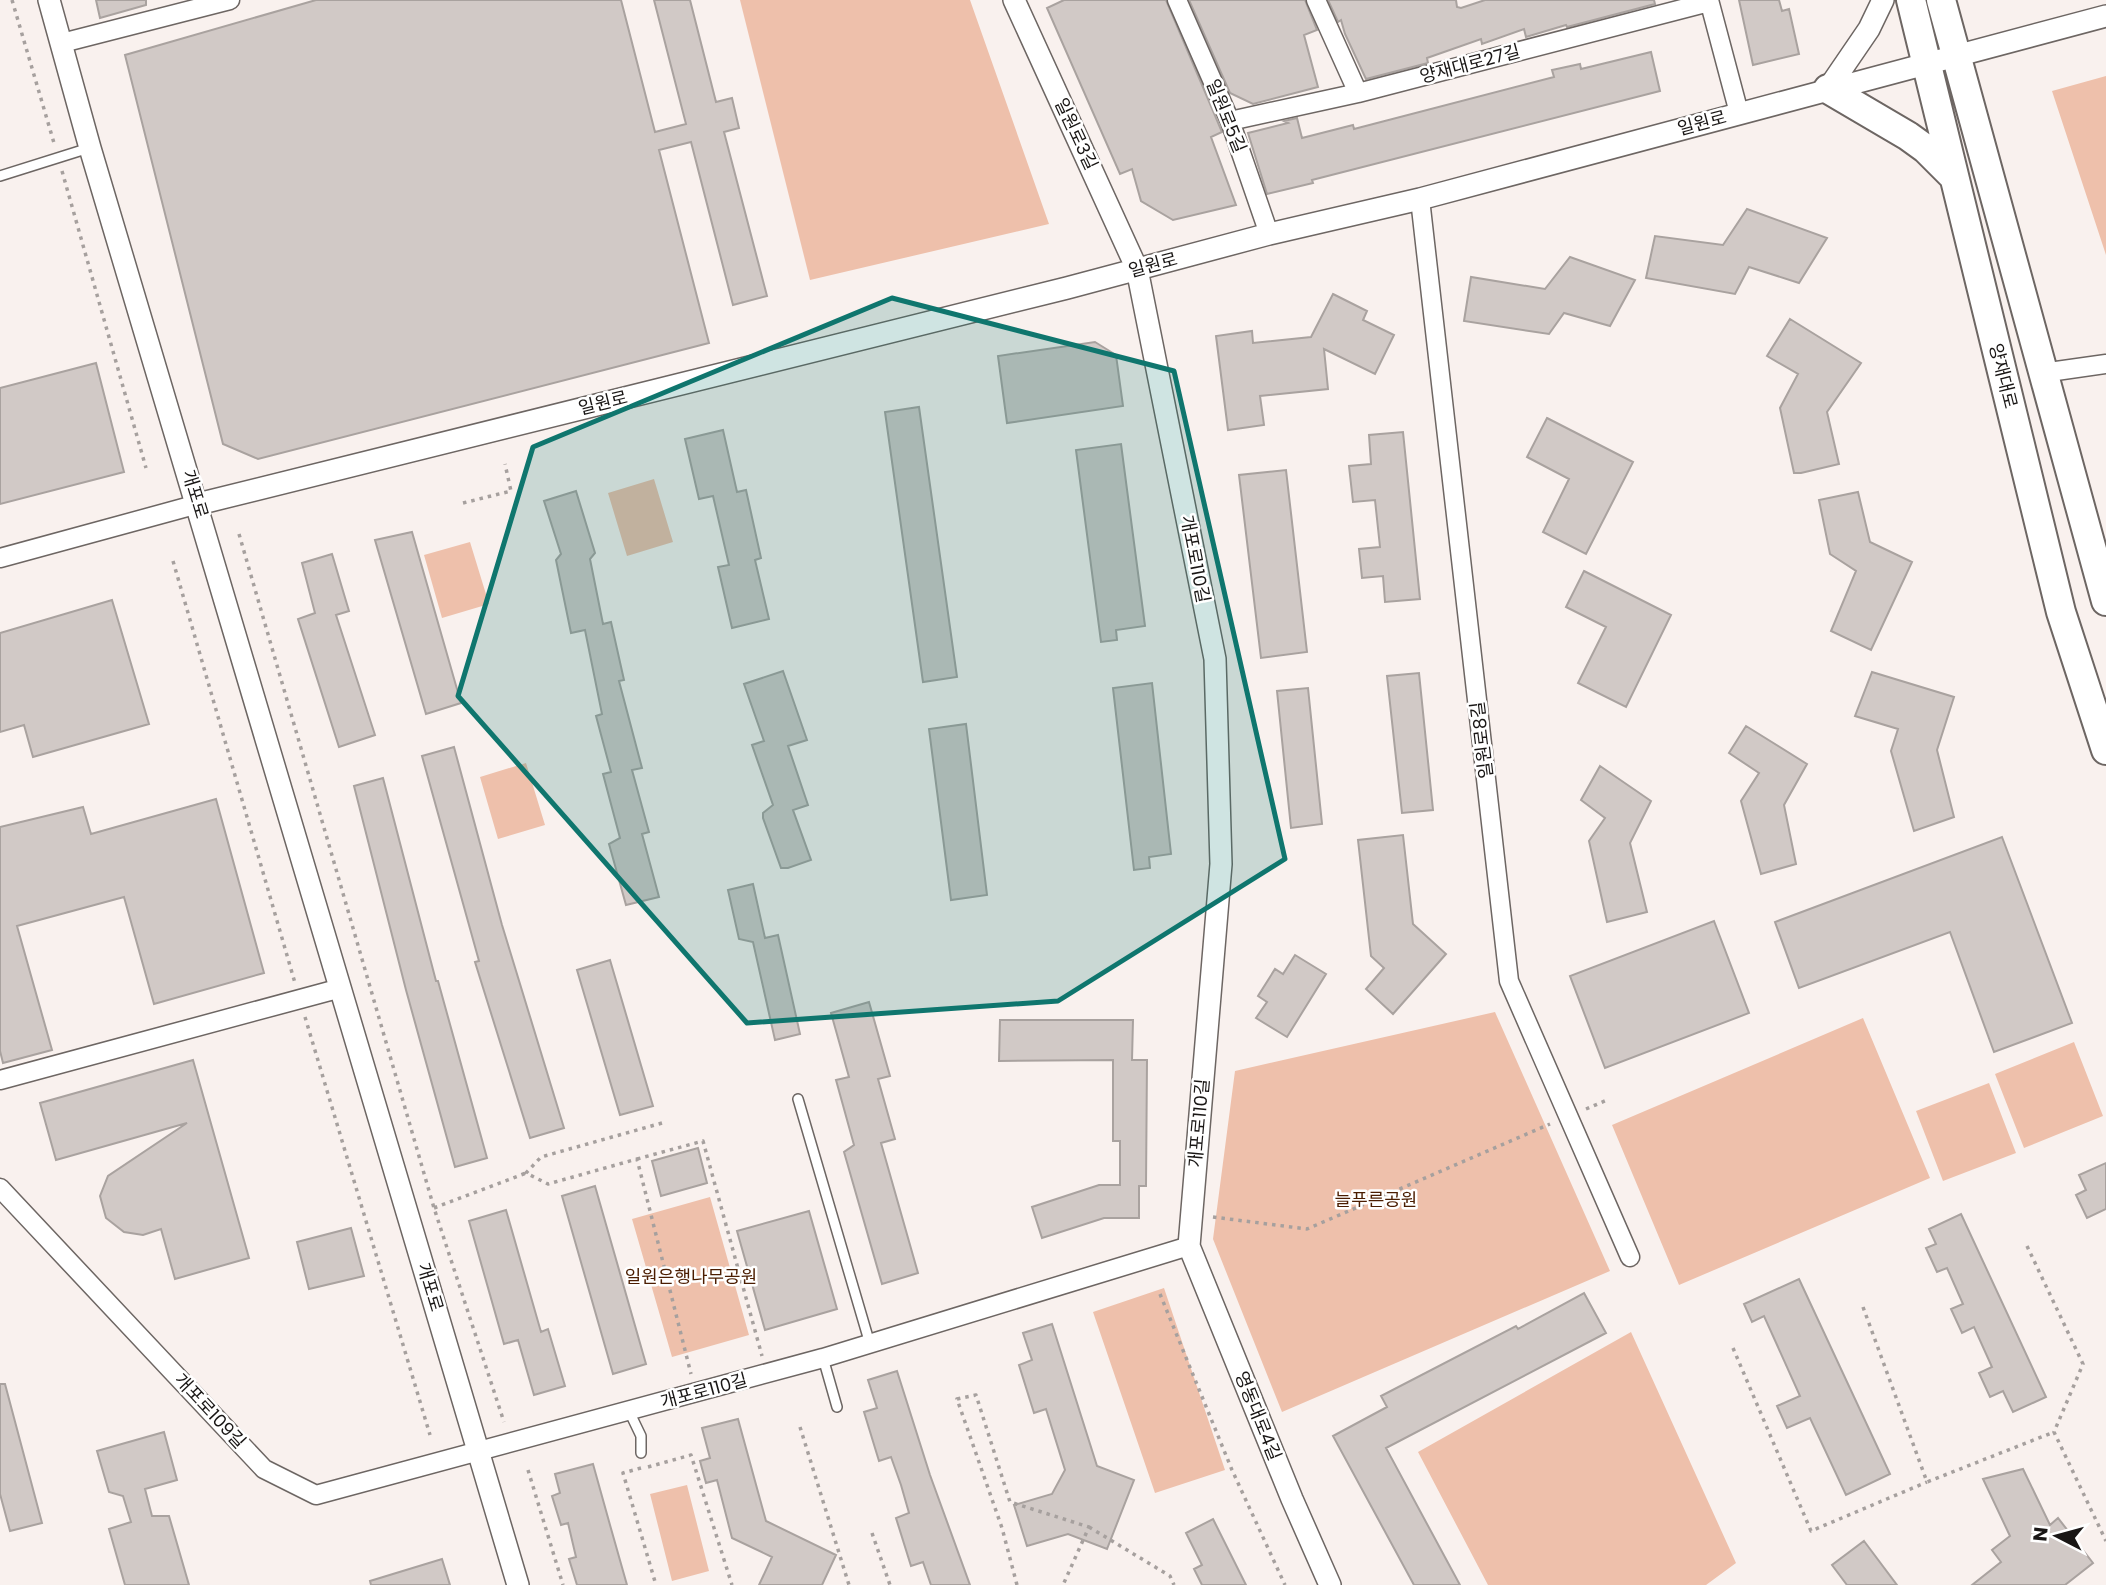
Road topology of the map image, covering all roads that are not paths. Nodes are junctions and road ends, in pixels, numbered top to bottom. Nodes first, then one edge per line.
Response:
1 (49, 0) edge
2 (230, 0) edge
3 (1014, 0) edge
4 (1177, 0) edge
5 (1316, 0) edge
6 (1883, 0) edge
7 (1911, 0) edge
8 (1941, 0) edge
9 (1709, 1) edge
10 (169, 7) edge
11 (2106, 16) edge
12 (62, 43) junction
13 (1955, 55) junction
14 (1927, 63) junction
15 (1828, 89) junction
16 (1358, 93) junction
17 (1739, 113) junction
18 (1230, 121) junction
19 (90, 148) junction
20 (0, 176) edge
21 (1955, 178) junction
22 (1420, 200) junction
23 (1269, 234) junction
24 (1137, 269) junction
25 (2106, 364) edge
26 (2042, 373) junction
27 (198, 504) junction
28 (0, 558) edge
29 (2106, 601) edge
30 (2106, 750) edge
31 (341, 988) junction
32 (0, 1080) edge
33 (798, 1099) dead end
34 (0, 1188) edge
35 (1189, 1246) junction
36 (1630, 1257) dead end
37 (870, 1344) junction
38 (822, 1358) junction
39 (837, 1407) dead end
40 (629, 1411) junction
41 (478, 1450) junction
42 (640, 1453) dead end
43 (518, 1585) edge
44 (1330, 1585) edge

1 - 12 street, 개포로
2 - 10 street
3 - 24 street, 일원로3길
4 - 18 street, 일원로5길
5 - 16 street
6 - 15 street
7 - 14 main road, 양재대로
8 - 13 main road
9 - 16 street, 양재대로27길
9 - 17 street
10 - 12 street
11 - 13 street, 일원로
12 - 19 street, 개포로
13 - 14 street, 일원로
13 - 26 main road
14 - 15 street, 일원로
14 - 21 main road, 양재대로
15 - 17 street, 일원로
15 - 21 main road
16 - 18 street, 양재대로27길
17 - 22 street, 일원로
18 - 23 street, 일원로5길
19 - 20 lane
19 - 27 street, 개포로
21 - 30 main road, 양재대로
22 - 23 street, 일원로
22 - 36 street, 일원로8길
23 - 24 street, 일원로
24 - 27 street, 일원로
24 - 35 street, 개포로110길
25 - 26 street
26 - 29 main road
27 - 28 street
27 - 31 street, 개포로
31 - 32 street
31 - 41 street, 개포로
33 - 37 lane
34 - 41 street, 개포로109길
35 - 37 street, 개포로110길
35 - 44 street, 영동대로4길
37 - 38 street, 개포로110길
38 - 39 lane
38 - 40 street, 개포로110길
40 - 41 street, 개포로110길
40 - 42 lane
41 - 43 street, 개포로

